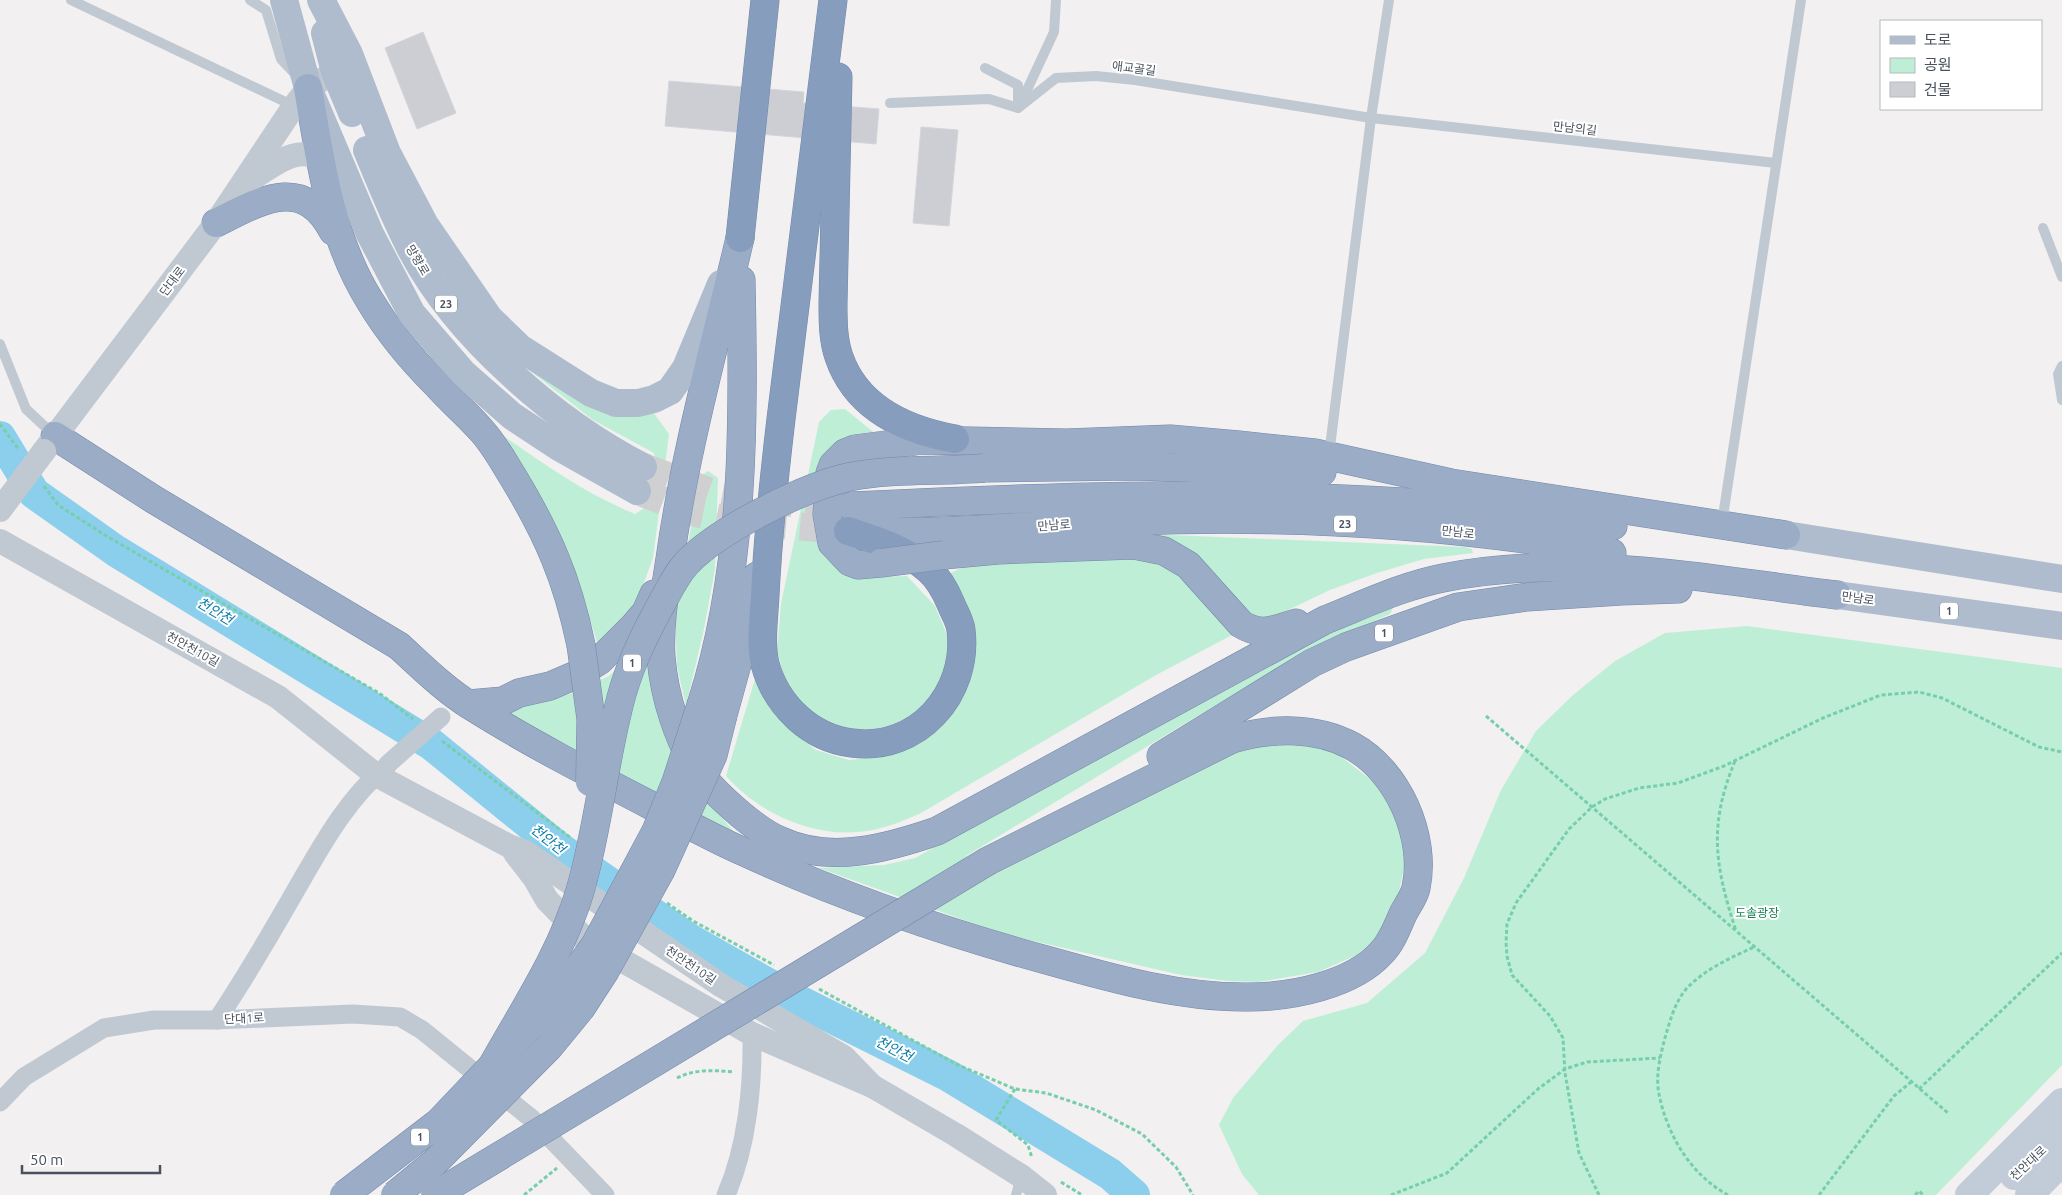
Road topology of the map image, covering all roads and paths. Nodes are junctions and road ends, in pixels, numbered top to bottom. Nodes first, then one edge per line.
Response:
1 (71, 0) edge
2 (250, 0) edge
3 (284, 0) edge
4 (316, 0) edge
5 (321, 0) edge
6 (765, 0) edge
7 (833, 0) edge
8 (840, 0) edge
9 (1056, 0) edge
10 (1389, 0) edge
11 (1801, 0) edge
12 (985, 68) dead end
13 (335, 72) junction
14 (301, 96) junction
15 (890, 103) dead end
16 (1018, 108) junction
17 (1371, 118) junction
18 (320, 156) junction
19 (1776, 163) junction
20 (244, 183) junction
21 (362, 214) junction
22 (216, 223) junction
23 (2043, 228) dead end
24 (740, 238) junction
25 (349, 261) junction
26 (2062, 278) edge
27 (0, 344) edge
28 (2062, 366) edge
29 (2062, 400) edge
30 (955, 439) junction
31 (50, 444) junction
32 (1329, 456) junction
33 (1451, 483) junction
34 (0, 510) edge
35 (768, 517) junction
36 (850, 518) junction
37 (1722, 524) junction
38 (1786, 535) junction
39 (0, 541) edge
40 (671, 549) junction
41 (2062, 579) edge
42 (1837, 595) junction
43 (1387, 596) junction
44 (2062, 626) edge
45 (433, 678) junction
46 (519, 693) junction
47 (468, 704) junction
48 (713, 709) junction
49 (1486, 716) dead end
50 (2062, 752) edge
51 (1735, 760) junction
52 (382, 770) junction
53 (1592, 807) junction
54 (509, 846) junction
55 (988, 862) junction
56 (1736, 931) junction
57 (1754, 947) junction
58 (2062, 953) edge
59 (218, 1020) junction
60 (514, 1026) junction
61 (752, 1034) junction
62 (1660, 1058) junction
63 (1565, 1069) junction
64 (753, 1074) junction
65 (490, 1078) junction
66 (668, 1082) dead end
67 (1912, 1082) junction
68 (872, 1086) junction
69 (1015, 1089) dead end
70 (1919, 1089) junction
71 (0, 1102) edge
72 (2062, 1102) edge
73 (1948, 1113) dead end
74 (2062, 1131) edge
75 (568, 1158) junction
76 (2062, 1162) edge
77 (1024, 1177) edge
78 (344, 1195) edge
79 (395, 1195) edge
80 (435, 1195) edge
81 (524, 1195) edge
82 (605, 1195) edge
83 (726, 1195) edge
84 (1045, 1195) edge
85 (1391, 1195) edge
86 (1599, 1195) edge
87 (1728, 1195) edge
88 (1819, 1195) edge
89 (1915, 1195) edge
90 (1923, 1195) edge
91 (1969, 1195) edge
92 (1993, 1195) edge
93 (2029, 1195) edge

1 - 14 lane
2 - 14 lane, 망향로
3 - 14 main road, 망향로 / 23
4 - 13 main road, 망향로 / 23
5 - 24 main road
6 - 24 highway
7 - 35 highway
8 - 30 highway
9 - 16 lane
10 - 17 lane
11 - 19 lane
12 - 16 lane
13 - 14 street, 단대로
13 - 21 main road, 망향로 / 23
14 - 18 highway
14 - 20 street, 단대로
14 - 21 main road, 망향로 / 23
15 - 16 lane
16 - 17 lane, 애교골길
17 - 19 lane, 만남의길
17 - 32 lane
18 - 20 street
18 - 21 street
18 - 25 highway
19 - 37 lane
20 - 22 street, 단대로
22 - 25 highway
22 - 31 street, 단대로
23 - 26 lane
24 - 40 highway
24 - 48 highway
25 - 60 highway, bridge
27 - 31 lane
28 - 29 lane
30 - 32 highway
30 - 43 highway, bridge
31 - 34 street, 단대로, bridge
31 - 45 highway
32 - 33 highway
33 - 37 highway, 1
33 - 60 highway, 1, bridge
35 - 36 highway
35 - 48 highway
36 - 38 highway, 만남로 / 23
36 - 42 highway, 만남로 / 23
37 - 38 highway, 1
38 - 41 main road, 만남로
39 - 52 street, 천안천10길
40 - 43 highway
40 - 46 highway
42 - 43 highway
42 - 44 main road, 만남로 / 1
42 - 55 highway, 1
45 - 46 highway
45 - 47 highway
46 - 47 highway
47 - 52 street, bridge
47 - 55 highway
48 - 65 highway, bridge
48 - 79 highway, bridge
49 - 53 path
50 - 51 path
51 - 53 path
51 - 56 path
52 - 54 street, 천안천10길
52 - 59 street
53 - 56 path
53 - 63 path
54 - 61 street, 천안천10길
54 - 68 street, 천안천10길
55 - 80 highway, 1, bridge
56 - 57 path
57 - 62 path
57 - 67 path
58 - 70 path
59 - 65 street, 단대1로
59 - 71 street, 단대1로
60 - 65 highway, 1, bridge
61 - 64 street
61 - 68 street, 천안천10길
62 - 63 path
62 - 87 path
63 - 85 path
63 - 86 path
64 - 66 path
64 - 83 street
65 - 75 street, 단대1로
65 - 78 highway, 1, bridge
67 - 70 path
67 - 88 path
68 - 77 street, 천안천10길
69 - 77 path
70 - 73 path
72 - 91 main road
74 - 92 main road, 천안대로
75 - 81 path
75 - 82 street, 단대1로
76 - 93 main road, 천안대로
77 - 84 street, 천안천10길
89 - 90 path

